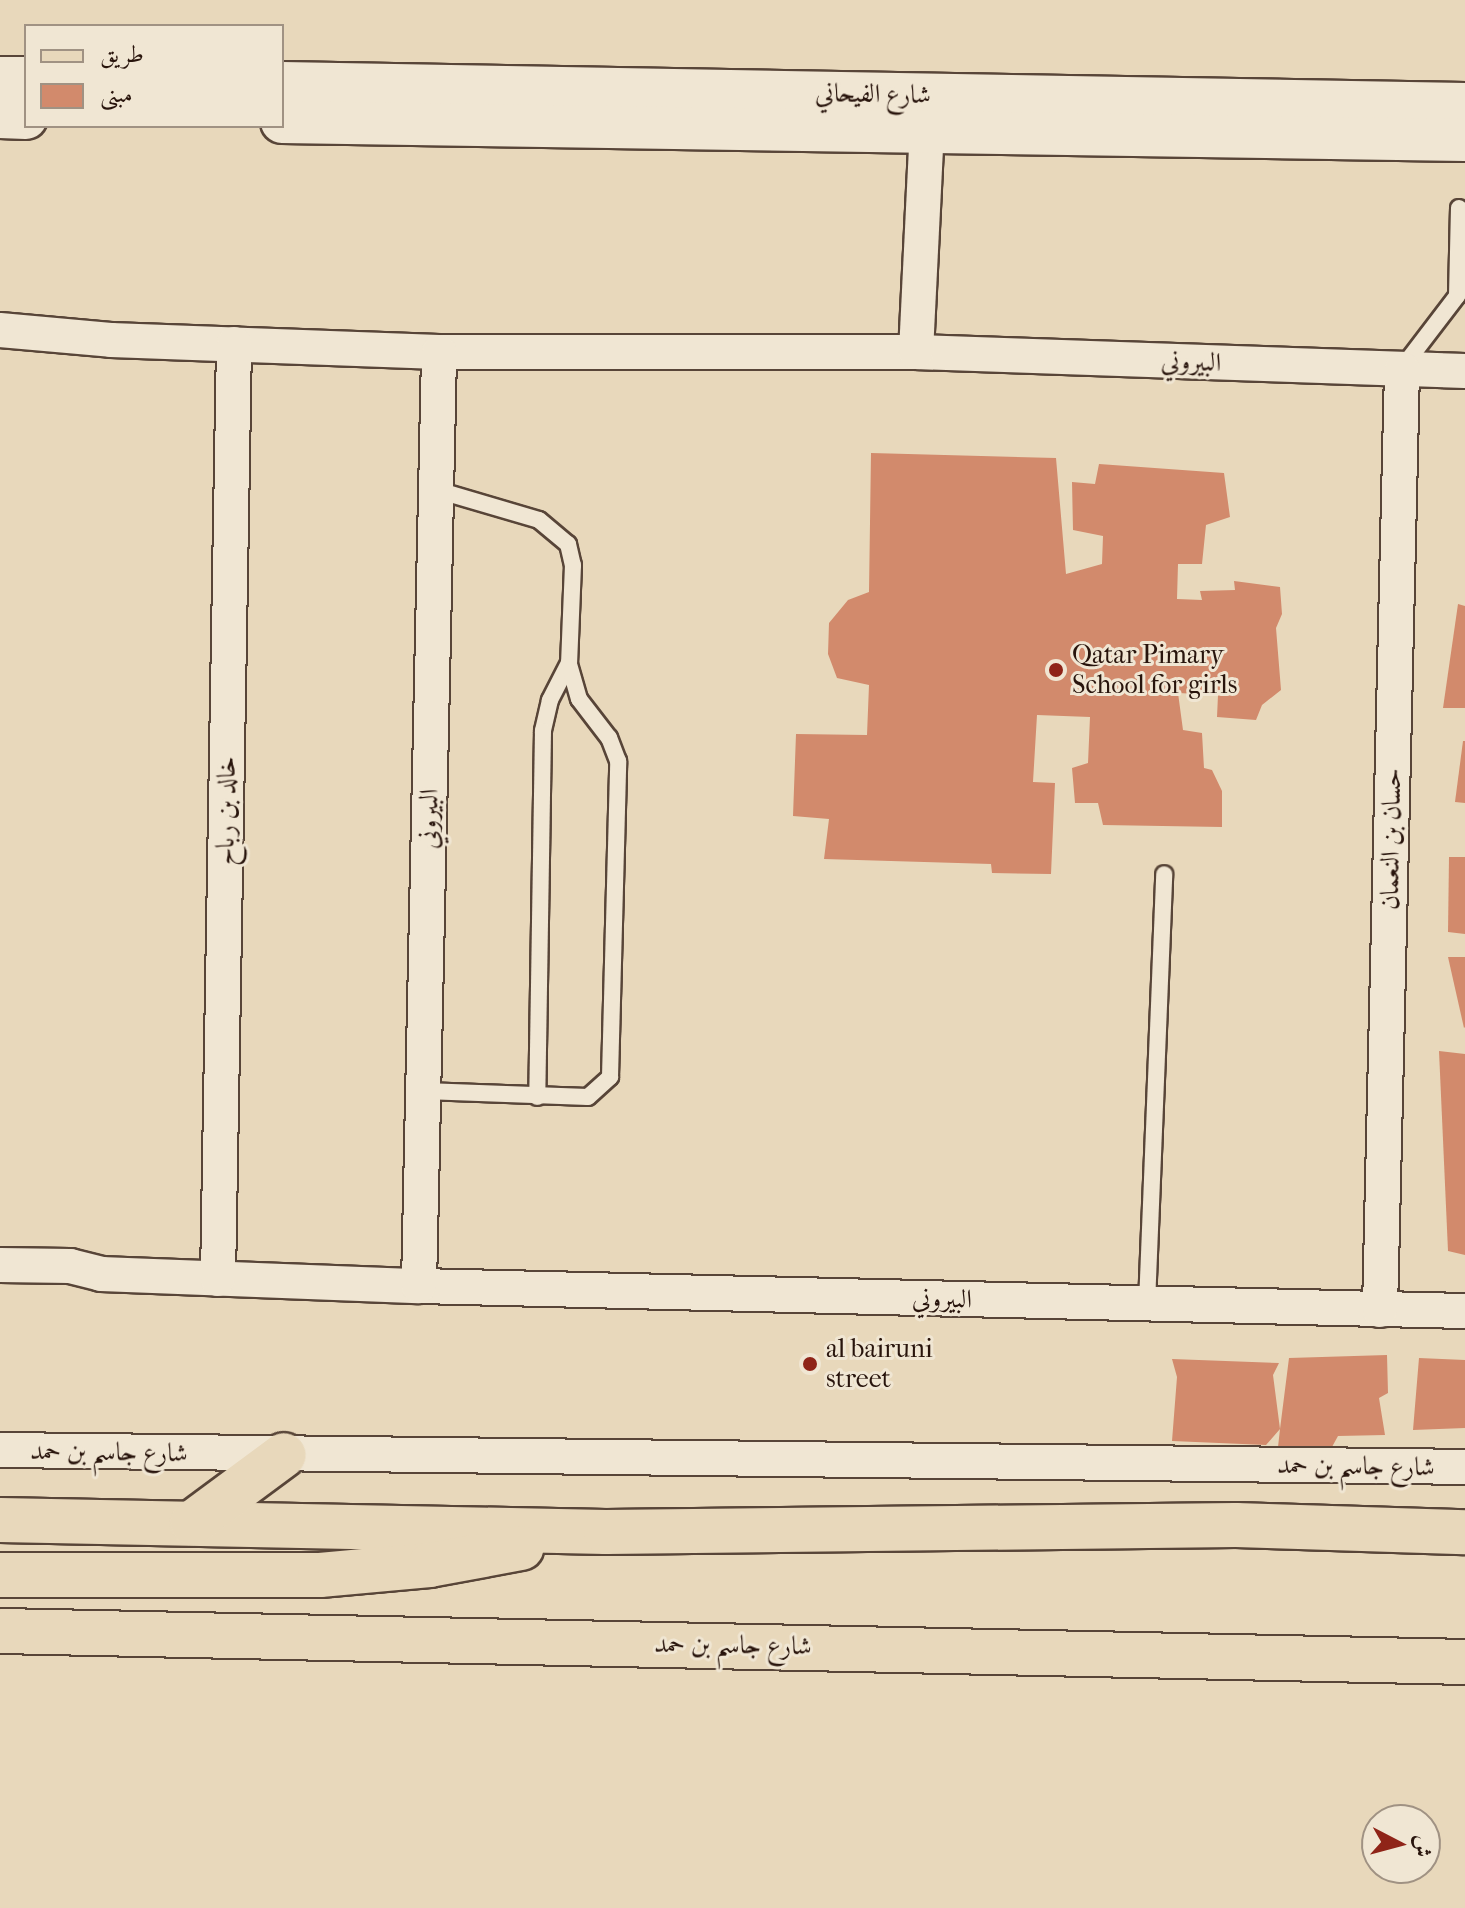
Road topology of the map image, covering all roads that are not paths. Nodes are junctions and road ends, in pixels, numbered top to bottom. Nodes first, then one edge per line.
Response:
1 (0, 78) edge
2 (24, 78) edge
3 (284, 83) edge
4 (1465, 104) edge
5 (927, 114) junction
6 (0, 117) edge
7 (24, 118) edge
8 (284, 122) edge
9 (1465, 140) edge
10 (1459, 208) dead end
11 (0, 330) edge
12 (111, 340) junction
13 (234, 344) junction
14 (0, 347) edge
15 (439, 352) junction
16 (916, 352) junction
17 (1402, 369) junction
18 (1465, 371) edge
19 (437, 490) junction
20 (569, 663) junction
21 (1164, 874) dead end
22 (424, 1091) junction
23 (537, 1097) junction
24 (0, 1265) edge
25 (101, 1274) junction
26 (218, 1279) junction
27 (0, 1280) edge
28 (419, 1286) junction
29 (1147, 1304) junction
30 (1380, 1310) junction
31 (1465, 1311) edge
32 (0, 1450) edge
33 (284, 1455) junction
34 (1465, 1467) edge
35 (0, 1520) edge
36 (192, 1523) junction
37 (606, 1532) junction
38 (1465, 1532) edge
39 (0, 1575) edge
40 (0, 1631) edge
41 (317, 1636) junction
42 (0, 1660) edge
43 (1465, 1662) edge

1 - 2 street
3 - 5 street, شارع الفيحاني
4 - 5 street, شارع الفيحاني
5 - 8 street, شارع الفيحاني
5 - 9 street, شارع الفيحاني
5 - 16 street
6 - 7 street
10 - 17 lane
11 - 12 street, البيروني
12 - 13 street, البيروني
12 - 14 street, البيروني
13 - 15 street, البيروني
13 - 26 street, خالد بن رباح
15 - 16 street, البيروني
15 - 19 street, البيروني
16 - 17 street, البيروني
17 - 18 street, البيروني
17 - 30 street, حسان بن النعمان
19 - 20 lane
19 - 22 street, البيروني
20 - 23 lane
20 - 23 lane
21 - 29 lane
22 - 23 lane
22 - 28 street, البيروني
24 - 25 street, البيروني
25 - 26 street, البيروني
25 - 27 street, البيروني
26 - 28 street, البيروني
28 - 29 street, البيروني
29 - 30 street, البيروني
30 - 31 street, البيروني
32 - 33 street, شارع جاسم بن حمد
33 - 34 street, شارع جاسم بن حمد
33 - 36 main road
35 - 36 main road
36 - 37 main road
37 - 38 main road
37 - 39 main road
40 - 41 main road, شارع جاسم بن حمد
41 - 42 main road
41 - 43 main road, شارع جاسم بن حمد

